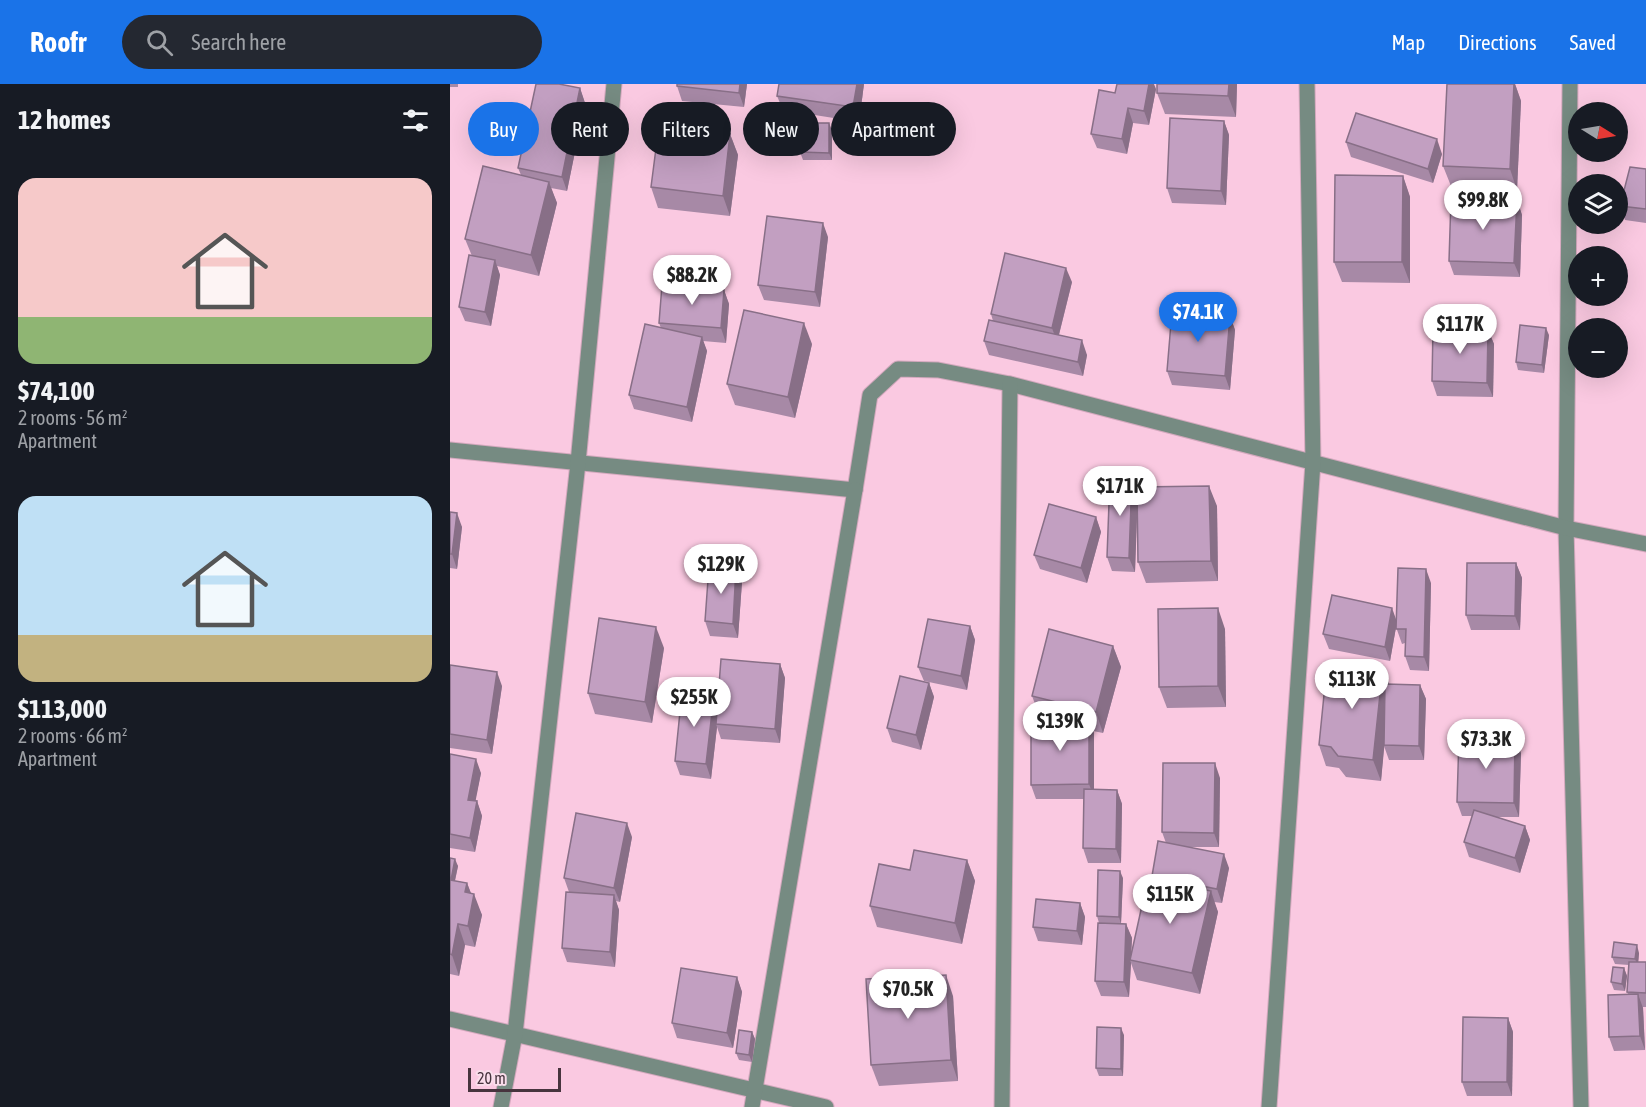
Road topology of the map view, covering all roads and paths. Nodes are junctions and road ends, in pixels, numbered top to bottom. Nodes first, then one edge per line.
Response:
1 (614, 84) edge
2 (1307, 84) edge
3 (1570, 84) edge
4 (1010, 384) junction
5 (450, 450) edge
6 (1313, 462) junction
7 (578, 463) junction
8 (855, 490) junction
9 (1566, 528) junction
10 (1646, 544) edge
11 (450, 1019) edge
12 (515, 1034) junction
13 (754, 1090) junction
14 (501, 1107) edge
15 (752, 1107) edge
16 (826, 1107) edge
17 (1002, 1107) edge
18 (1269, 1107) edge
19 (1581, 1107) edge

1 - 7 street
2 - 6 street
3 - 9 street
4 - 6 street
4 - 8 street
4 - 17 street
5 - 7 street
6 - 9 street
6 - 18 street
7 - 8 street
7 - 12 street
8 - 13 street
9 - 10 street
9 - 19 street
11 - 12 street
12 - 13 street
12 - 14 street
13 - 15 street
13 - 16 street

